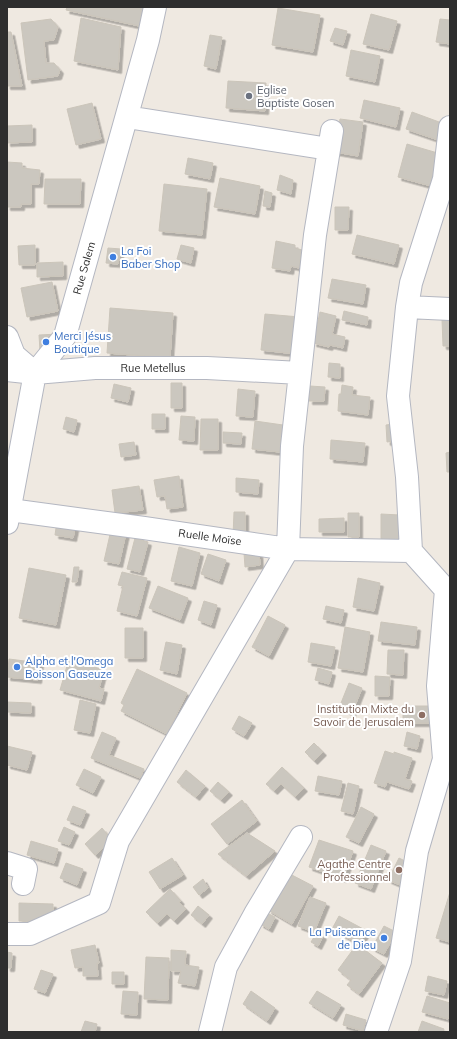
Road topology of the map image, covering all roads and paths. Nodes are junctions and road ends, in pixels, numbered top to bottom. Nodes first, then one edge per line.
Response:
1 (155, 7) edge
2 (127, 117) junction
3 (450, 127) edge
4 (448, 171) edge
5 (407, 307) junction
6 (450, 310) edge
7 (7, 337) edge
8 (7, 370) edge
9 (35, 373) junction
10 (300, 373) junction
11 (9, 517) edge
12 (288, 549) junction
13 (411, 551) junction
14 (448, 590) edge
15 (447, 759) edge
16 (301, 837) dead end
17 (7, 863) edge
18 (23, 884) dead end
19 (7, 934) edge
20 (210, 1032) edge
21 (376, 1032) edge

1 - 2 street, Rue Salem
2 - 9 street, Rue Salem
2 - 10 street
3 - 4 street
4 - 5 street
5 - 6 street
5 - 13 street
7 - 9 street
8 - 9 street, Rue Metellus
9 - 10 street, Rue Metellus
9 - 11 street, Rue Salem
10 - 12 street
11 - 12 street, Ruelle Moïse
12 - 13 street, Ruelle Moïse
12 - 19 street
13 - 14 street
14 - 15 street
15 - 21 street
16 - 20 street
17 - 18 street

